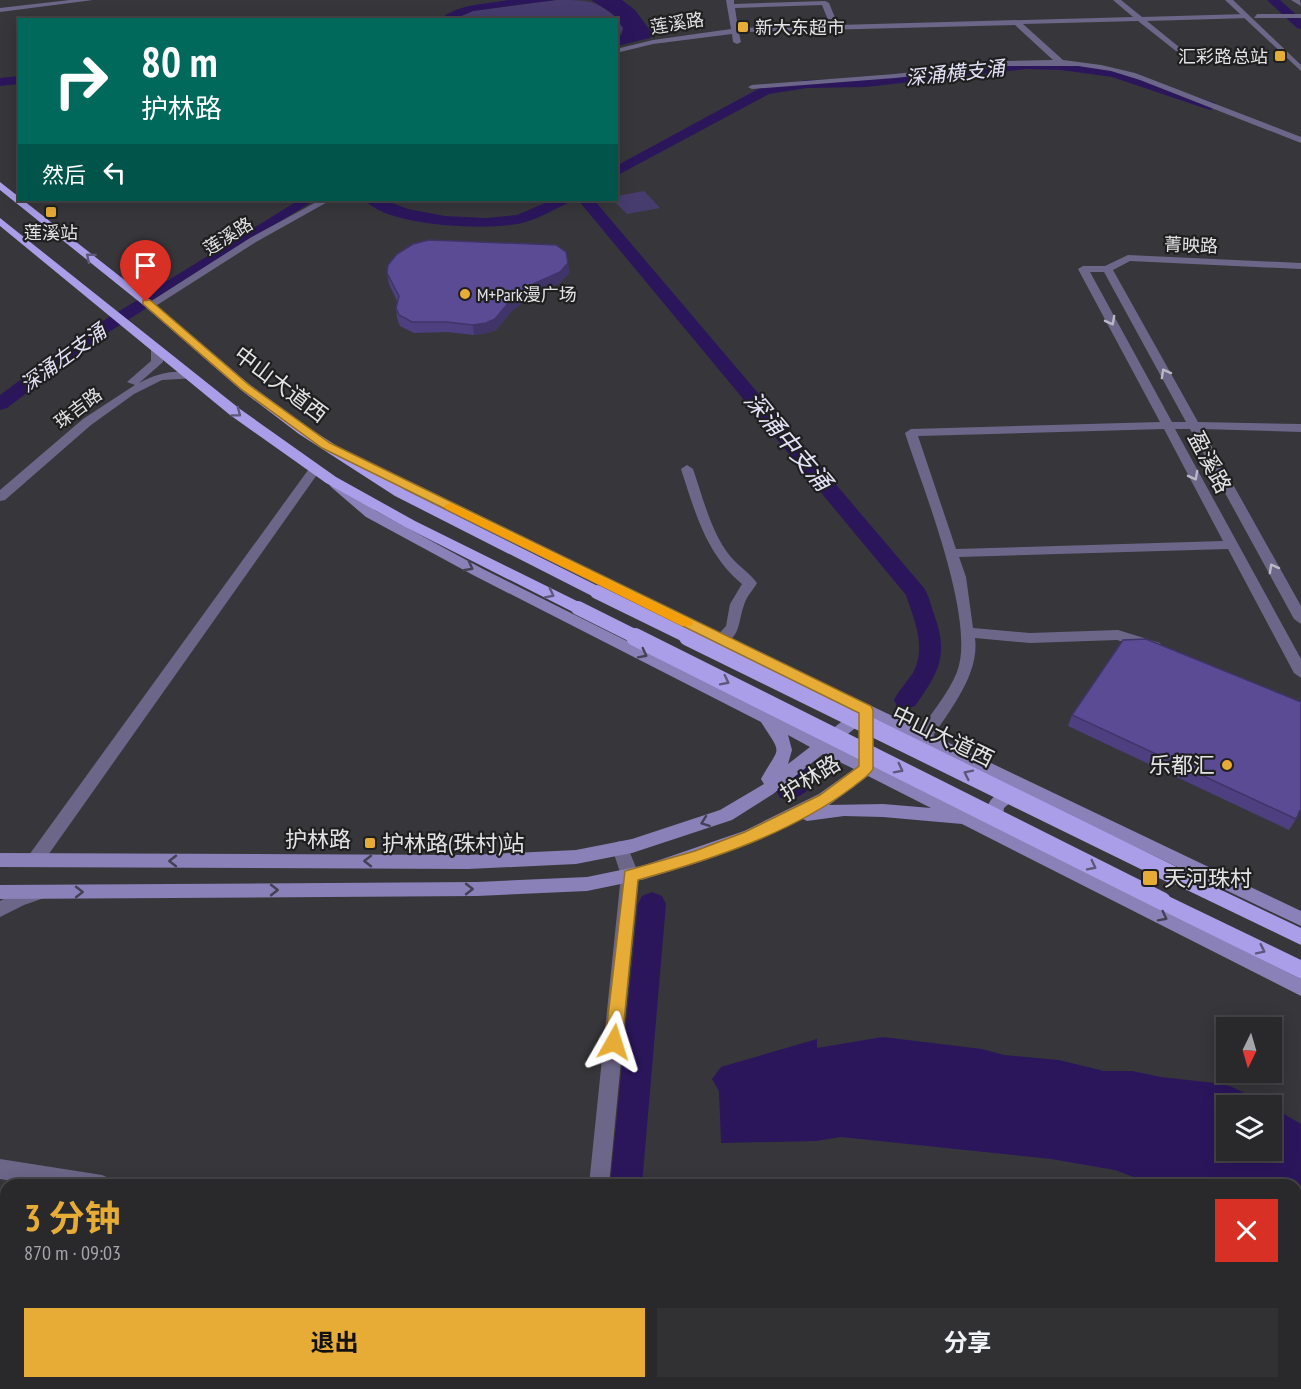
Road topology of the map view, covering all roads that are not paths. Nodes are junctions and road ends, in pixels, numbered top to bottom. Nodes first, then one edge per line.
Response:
1 (89, 0) edge
2 (1117, 0) edge
3 (1229, 0) edge
4 (1240, 0) edge
5 (1295, 0) edge
6 (730, 3) edge
7 (1301, 4) edge
8 (0, 10) edge
9 (1246, 16) junction
10 (1257, 16) junction
11 (1298, 16) edge
12 (1139, 18) junction
13 (1016, 22) junction
14 (835, 28) junction
15 (735, 31) junction
16 (737, 42) dead end
17 (1176, 49) dead end
18 (618, 51) edge
19 (1301, 57) edge
20 (1060, 62) junction
21 (1301, 69) edge
22 (752, 87) dead end
23 (1301, 140) edge
24 (0, 185) edge
25 (18, 199) edge
26 (20, 201) edge
27 (324, 201) edge
28 (0, 221) edge
29 (1301, 266) edge
30 (1107, 269) junction
31 (1083, 270) joint
32 (148, 303) junction
33 (157, 349) junction
34 (192, 376) junction
35 (1166, 425) junction
36 (1193, 425) junction
37 (1301, 428) edge
38 (326, 446) junction
39 (315, 469) junction
40 (687, 470) dead end
41 (331, 480) junction
42 (0, 483) edge
43 (0, 497) edge
44 (1231, 545) junction
45 (952, 553) junction
46 (1301, 619) edge
47 (967, 632) junction
48 (720, 640) junction
49 (1172, 654) edge
50 (1301, 673) edge
51 (866, 710) junction
52 (764, 716) junction
53 (924, 738) junction
54 (820, 746) junction
55 (866, 769) junction
56 (1044, 795) junction
57 (757, 796) junction
58 (789, 818) junction
59 (973, 821) junction
60 (1009, 839) junction
61 (620, 848) junction
62 (0, 860) edge
63 (35, 860) junction
64 (630, 875) junction
65 (0, 892) edge
66 (43, 892) junction
67 (0, 910) edge
68 (1301, 919) edge
69 (1301, 937) edge
70 (1301, 970) edge
71 (1301, 988) edge
72 (0, 1169) edge
73 (64, 1179) edge
74 (600, 1179) edge

1 - 8 street
2 - 12 street
3 - 9 street
4 - 10 street
5 - 7 street
6 - 14 street
6 - 15 street
9 - 12 street, 莲溪路
9 - 21 street
10 - 11 street
10 - 19 street
12 - 13 street, 莲溪路
12 - 17 street
13 - 14 street, 莲溪路
13 - 20 street
14 - 15 street, 莲溪路
15 - 16 street
15 - 18 street, 莲溪路
20 - 22 street
20 - 23 street
25 -> 24 highway, 中山大道西
32 -> 26 highway, 中山大道西
27 - 32 street, 莲溪路
28 - 33 highway
29 - 30 street, 菁映路
30 - 31 street, 菁映路
36 -> 30 street, 盈溪路
31 -> 35 street, 盈溪路
32 - 38 highway, 中山大道西
33 - 34 highway
33 - 42 street, 珠吉路
34 -> 39 highway
34 - 43 street, 珠吉路
35 - 36 street
35 -> 44 street, 盈溪路
35 - 45 street
36 - 37 street
46 -> 36 street, 盈溪路
38 - 48 main road
69 -> 38 highway, 中山大道西, bridge
39 - 41 highway
39 - 63 street
40 - 48 street
41 -> 52 main road
41 -> 70 highway, bridge
44 - 45 street
44 - 50 street, 盈溪路
45 - 47 street
47 - 49 street
47 - 53 street
48 - 51 main road
51 - 53 main road
51 - 54 main road, 护林路
51 - 55 main road, 护林路
52 - 54 main road
52 - 57 main road
53 - 56 main road
54 - 55 main road
54 - 57 main road, 护林路
55 - 58 main road, 护林路
55 - 59 main road
56 - 60 main road
56 - 68 main road
57 -> 61 main road, 护林路
58 - 59 main road
58 - 64 main road, 护林路
59 - 60 main road
60 -> 71 main road
61 -> 63 main road, 护林路
61 - 64 street
62 - 63 main road, 护林路
66 -> 64 main road, 护林路
64 - 74 street
65 - 66 main road, 护林路
66 - 67 street
72 - 73 street

